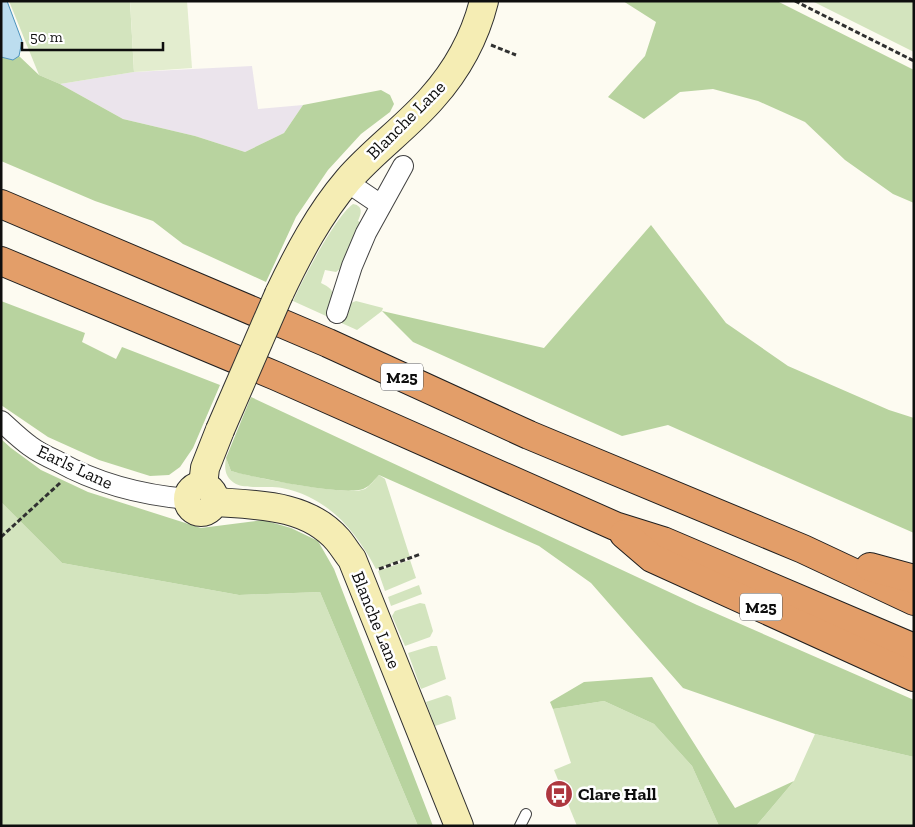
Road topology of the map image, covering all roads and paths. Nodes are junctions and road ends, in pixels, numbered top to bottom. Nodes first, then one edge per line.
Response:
1 (484, 1) edge
2 (795, 1) edge
3 (914, 61) edge
4 (403, 166) dead end
5 (346, 182) junction
6 (1, 204) edge
7 (381, 205) junction
8 (1, 261) edge
9 (337, 313) dead end
10 (1, 421) edge
11 (73, 470) junction
12 (201, 496) junction
13 (615, 526) junction
14 (1, 537) edge
15 (804, 549) junction
16 (421, 554) dead end
17 (359, 576) junction
18 (914, 578) edge
19 (914, 601) edge
20 (914, 648) edge
21 (914, 677) edge
22 (526, 814) dead end
23 (459, 826) edge
24 (520, 826) edge

1 - 5 street, Blanche Lane
2 - 3 path
4 - 7 street, Blanche Lane
5 - 7 street
5 - 12 street, Blanche Lane, bridge
6 - 15 highway, M25
7 - 9 street, Blanche Lane
8 - 13 highway, M25
10 - 11 street, Earls Lane
11 - 12 street, Earls Lane
11 - 14 path
12 - 17 street, Blanche Lane
13 - 20 highway, M25
13 - 21 highway, M25
15 - 18 highway, M25
15 - 19 highway, M25
16 - 17 path
17 - 23 street, Blanche Lane
22 - 24 lane

